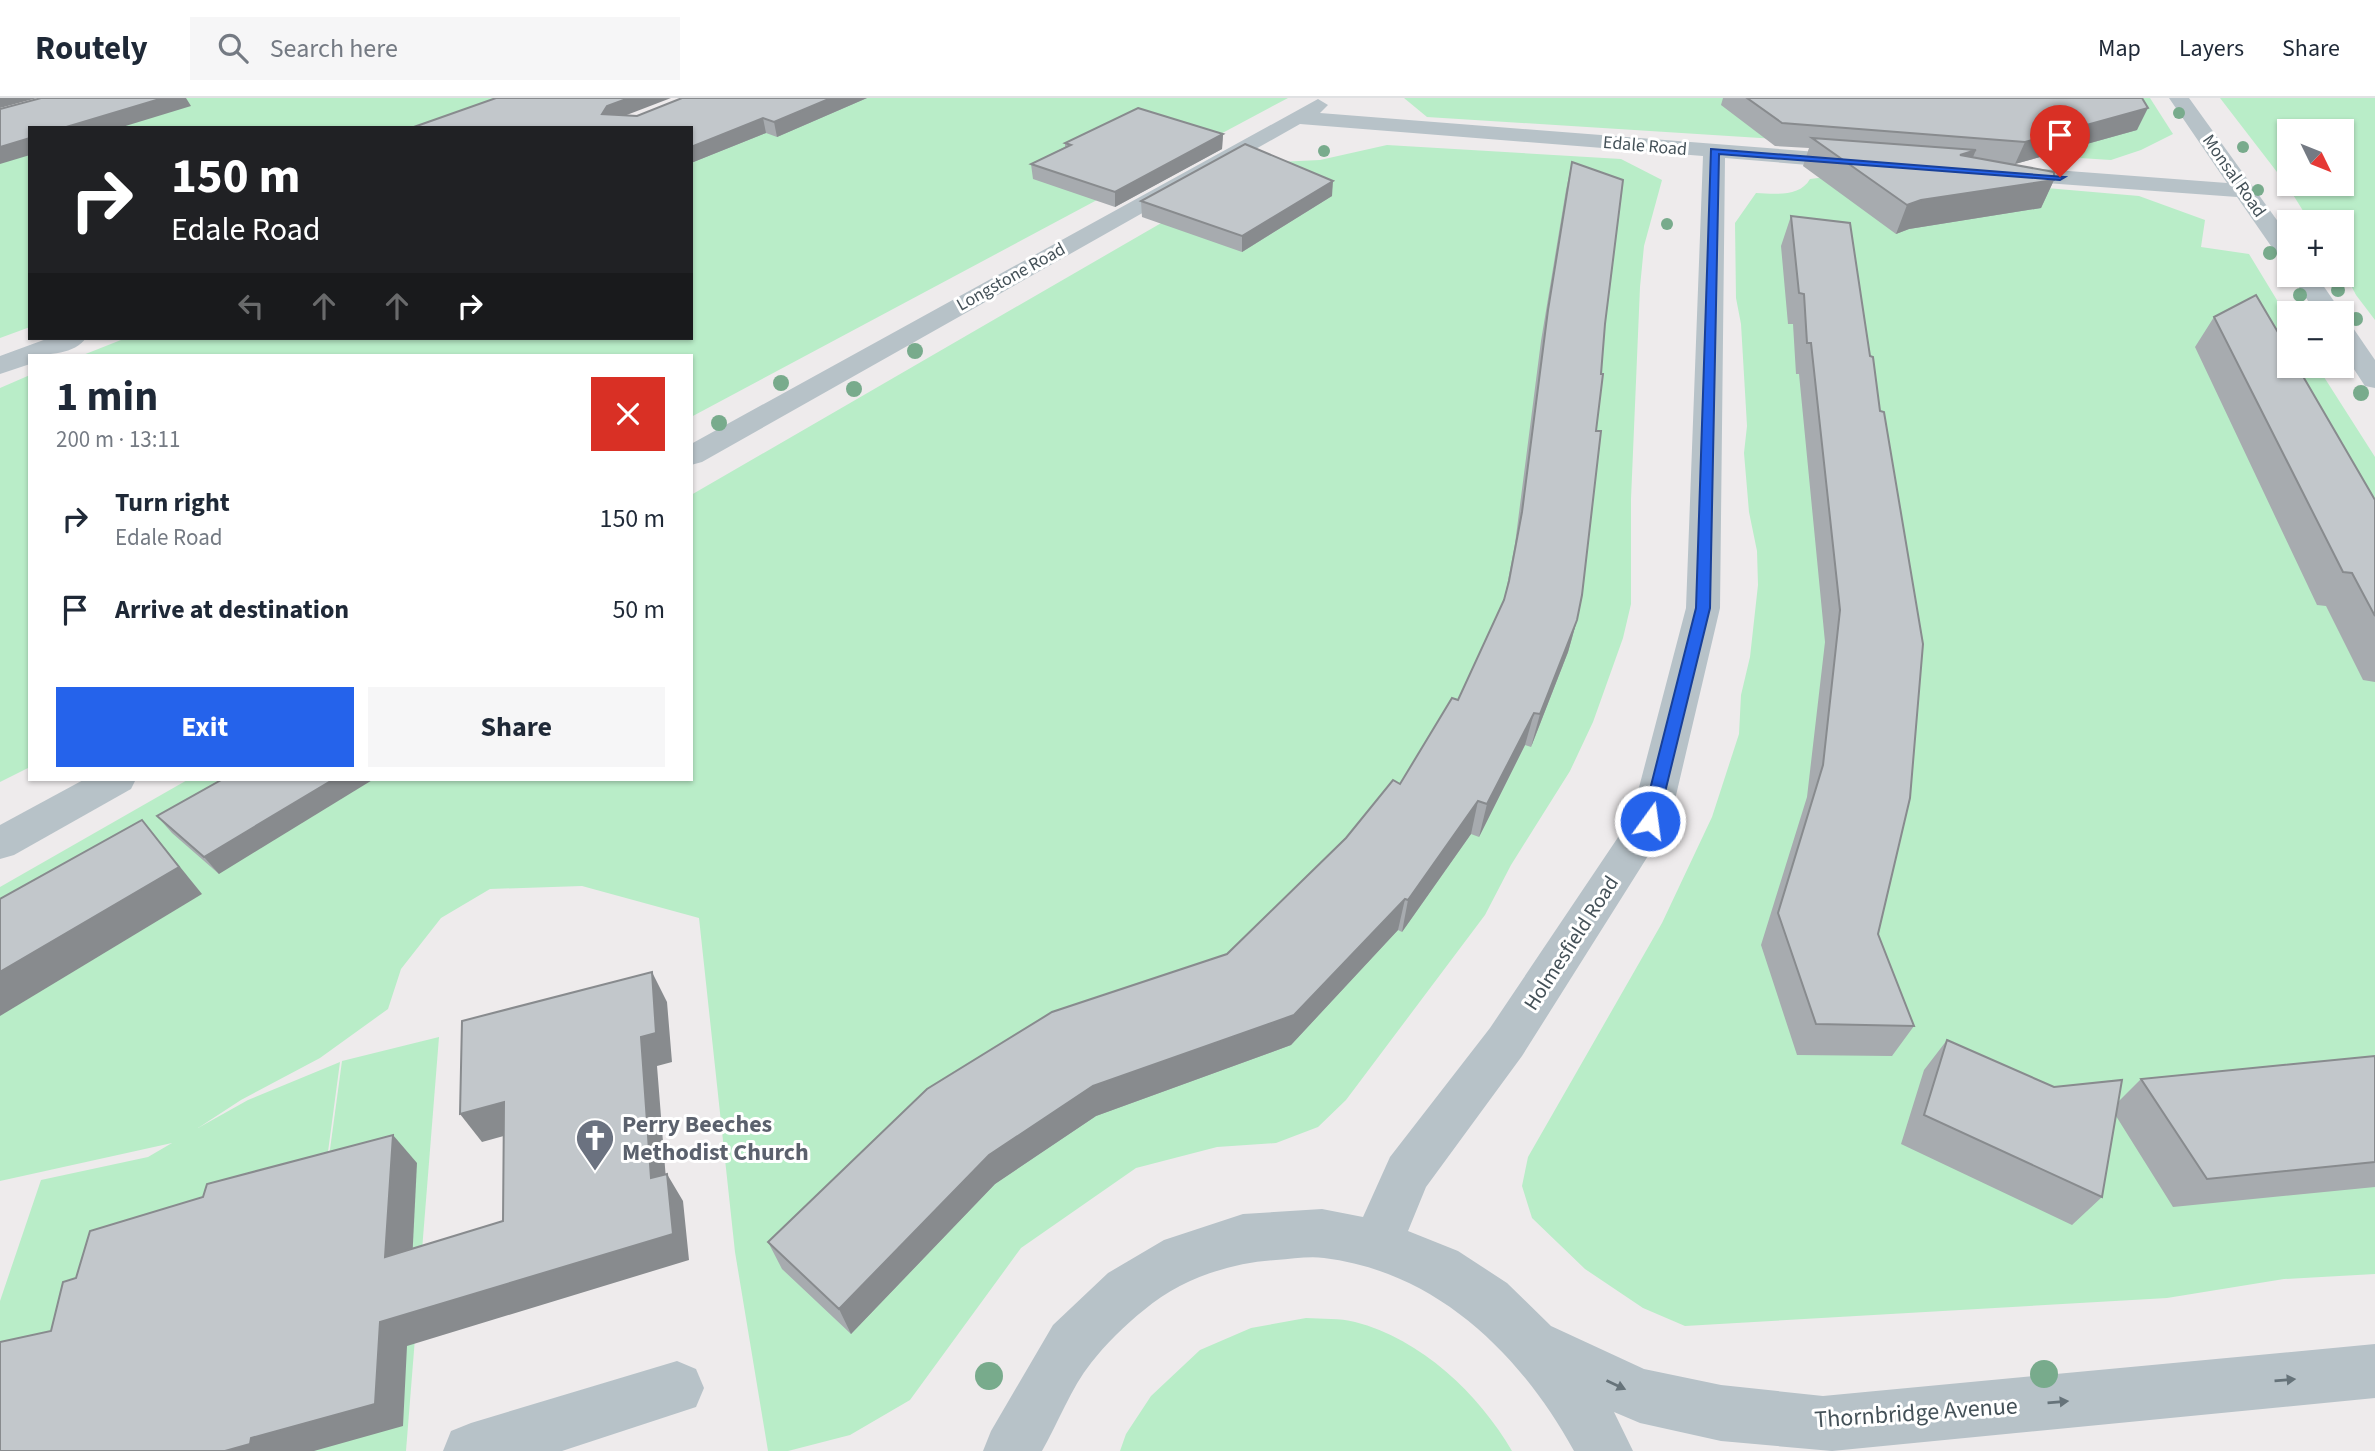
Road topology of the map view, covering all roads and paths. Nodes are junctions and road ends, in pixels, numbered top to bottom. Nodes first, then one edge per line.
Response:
1 (1331, 98) edge
2 (2179, 98) edge
3 (1296, 117) junction
4 (1714, 151) junction
5 (1878, 163) edge
6 (1987, 172) edge
7 (2246, 191) junction
8 (2277, 236) edge
9 (68, 340) edge
10 (2354, 349) edge
11 (31, 354) edge
12 (28, 355) edge
13 (0, 366) edge
14 (2375, 380) edge
15 (693, 455) edge
16 (113, 781) edge
17 (0, 844) edge
18 (1377, 1244) junction
19 (1532, 1345) junction
20 (2375, 1371) edge
21 (677, 1388) dead end
22 (1015, 1449) edge
23 (471, 1451) edge
24 (1605, 1451) edge

1 - 3 street, Longstone Road
2 - 7 street, Monsal Road
3 - 4 street, Edale Road
3 - 15 street, Longstone Road
4 - 5 street, Edale Road
4 - 18 street, Holmesfield Road
6 - 7 street
7 - 8 street, Monsal Road
9 - 11 street
10 - 14 street
12 - 13 street
16 - 17 street
18 - 19 street, Thornbridge Avenue
18 - 22 street, Thornbridge Avenue
19 -> 20 street, Thornbridge Avenue
19 - 24 street
21 - 23 street

